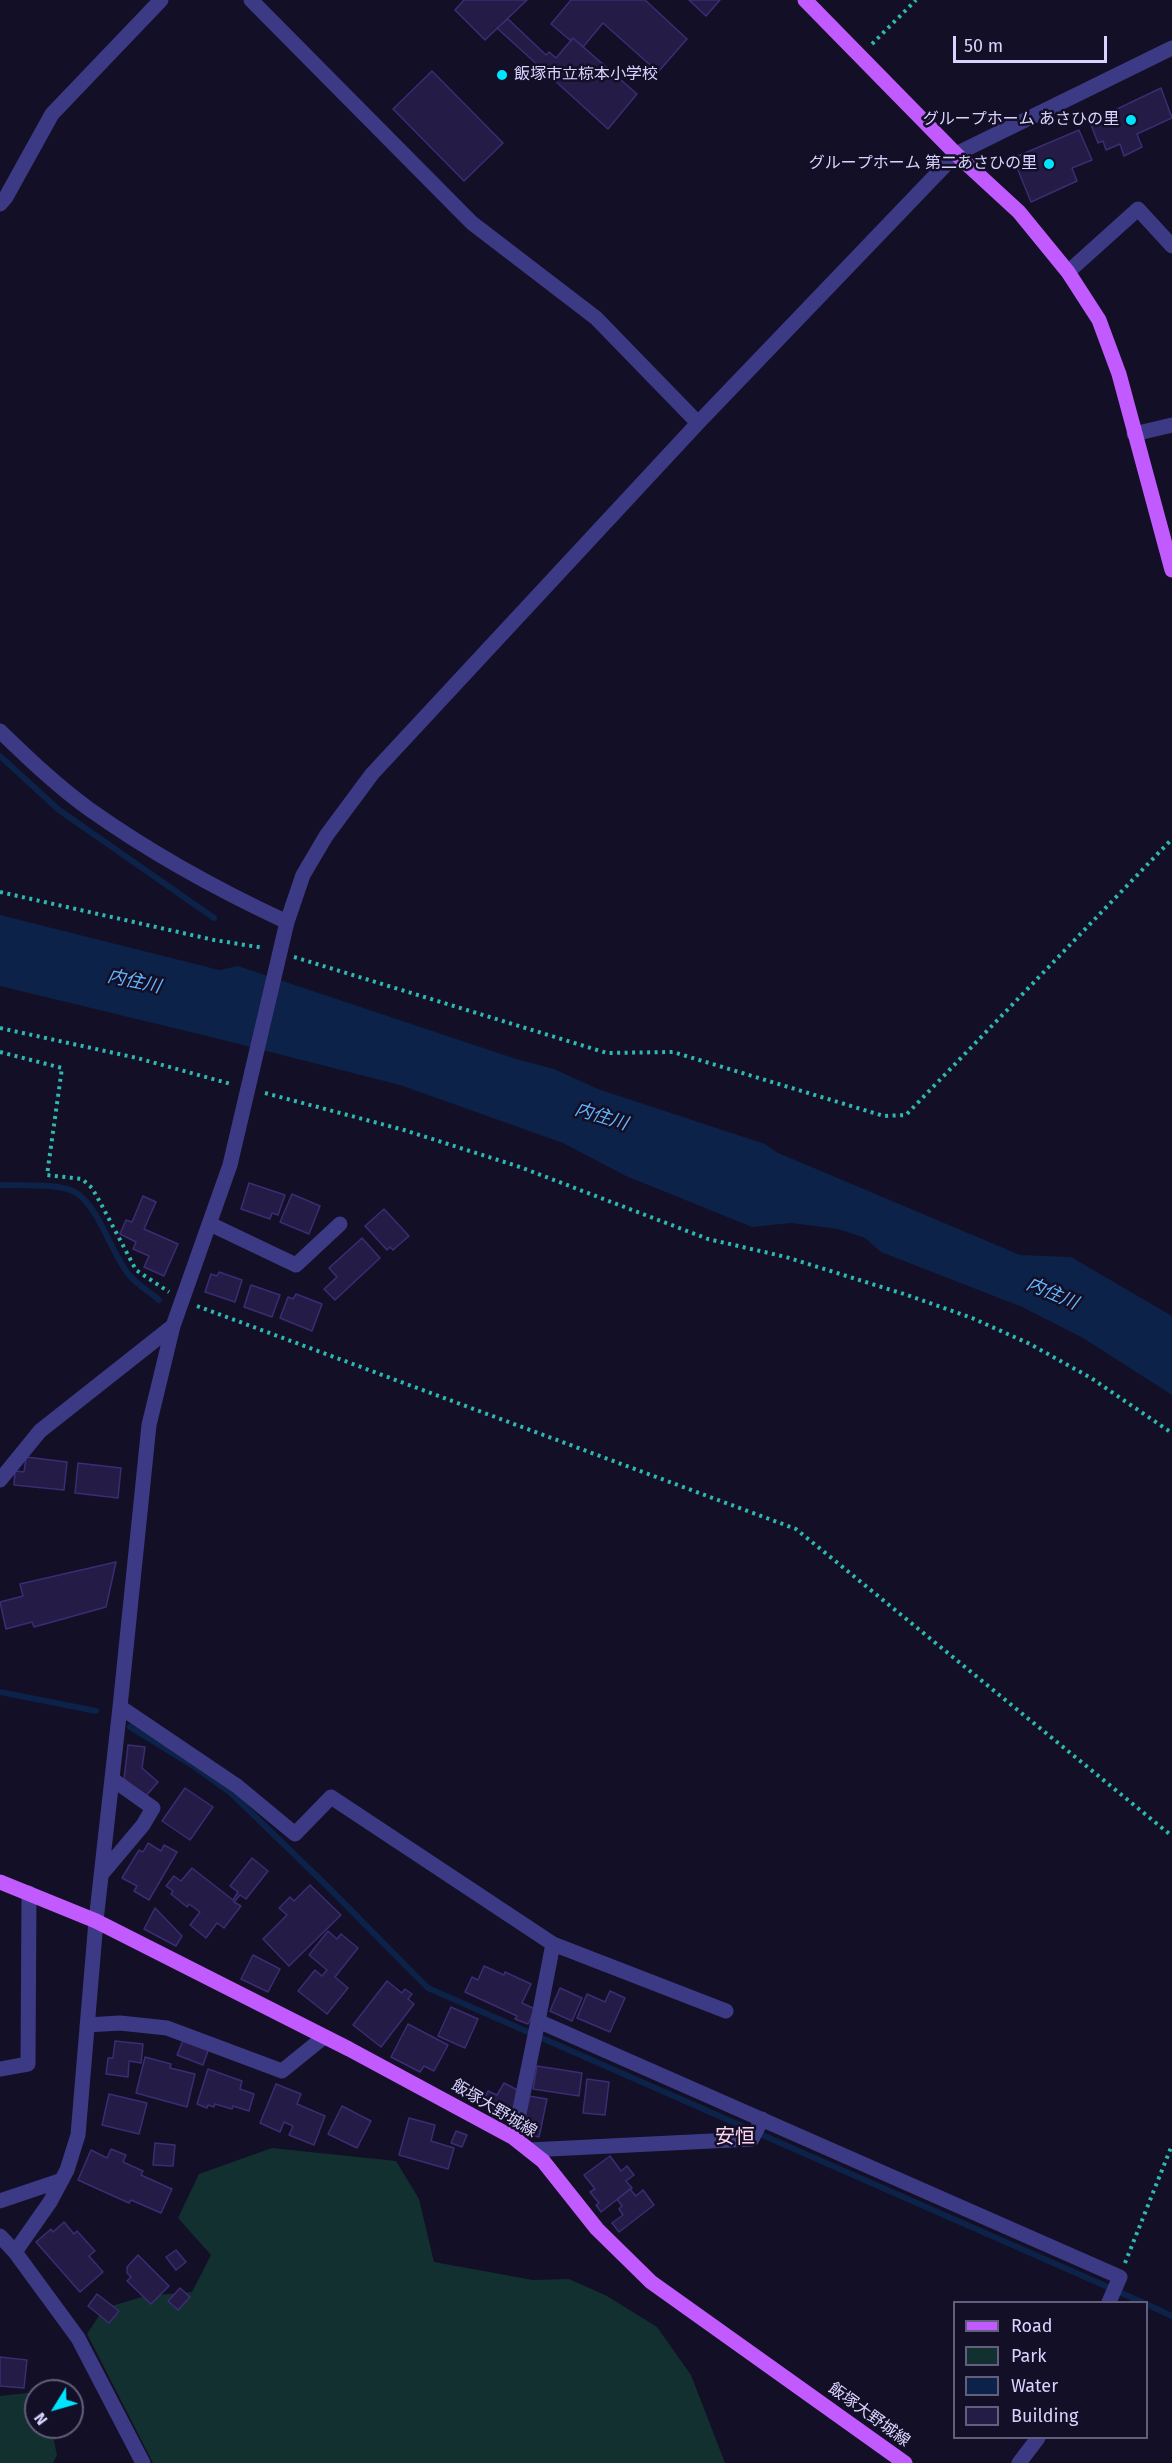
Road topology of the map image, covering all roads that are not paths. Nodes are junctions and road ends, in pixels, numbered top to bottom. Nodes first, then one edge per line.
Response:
1 (161, 0) edge
2 (250, 0) edge
3 (805, 0) edge
4 (1172, 48) edge
5 (956, 154) junction
6 (0, 204) edge
7 (1172, 246) edge
8 (1068, 272) junction
9 (698, 423) junction
10 (1172, 425) edge
11 (1134, 434) junction
12 (1172, 570) edge
13 (0, 731) edge
14 (287, 922) junction
15 (210, 1224) junction
16 (340, 1224) dead end
17 (173, 1326) junction
18 (0, 1480) edge
19 (120, 1707) junction
20 (112, 1779) junction
21 (101, 1875) junction
22 (0, 1882) edge
23 (29, 1893) junction
24 (96, 1921) junction
25 (553, 1944) junction
26 (726, 2011) dead end
27 (87, 2025) junction
28 (536, 2032) junction
29 (324, 2037) junction
30 (0, 2069) edge
31 (757, 2129) junction
32 (514, 2138) junction
33 (529, 2150) junction
34 (62, 2180) junction
35 (0, 2201) edge
36 (0, 2236) edge
37 (15, 2252) junction
38 (1109, 2301) edge
39 (1037, 2439) edge
40 (143, 2463) edge
41 (905, 2463) edge
42 (1019, 2463) edge

1 - 6 street
2 - 9 street
3 - 5 main road
4 - 5 street
5 - 8 main road
5 - 9 street
7 - 8 street
8 - 11 main road
9 - 14 street
10 - 11 street
11 - 12 main road
13 - 14 street
14 - 15 street
15 - 16 street
15 - 17 street
17 - 18 street
17 - 19 street
19 - 20 street
19 - 25 street
20 - 21 street
20 - 21 street
21 - 24 street
22 - 23 main road, 飯塚大野城線
23 - 24 main road, 飯塚大野城線
23 - 30 street
24 - 27 street
24 - 29 main road, 飯塚大野城線
25 - 26 street
25 - 28 street
27 - 29 street
27 - 34 street
28 - 31 street
28 - 32 street
29 - 32 main road, 飯塚大野城線
31 - 33 street
31 - 38 street
32 - 33 main road, 飯塚大野城線
33 - 41 main road, 飯塚大野城線
34 - 35 street
34 - 37 street
36 - 37 street
37 - 40 street
39 - 42 street

